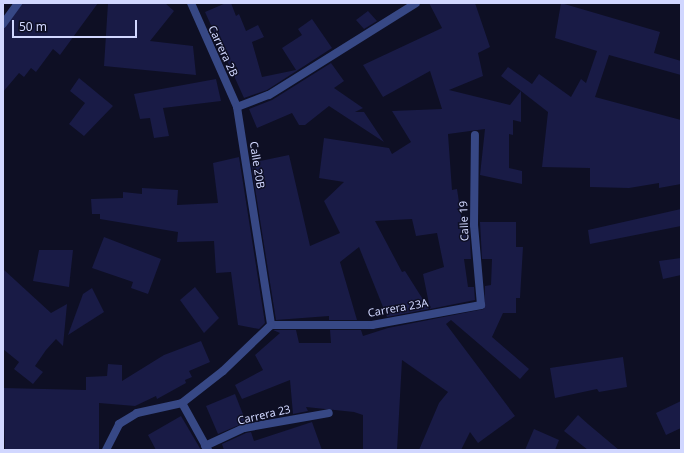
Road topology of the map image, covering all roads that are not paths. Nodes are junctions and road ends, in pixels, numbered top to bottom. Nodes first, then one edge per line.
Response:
1 (18, 3) edge
2 (191, 3) edge
3 (416, 3) edge
4 (3, 24) edge
5 (237, 107) junction
6 (475, 135) dead end
7 (481, 305) joint
8 (271, 325) junction
9 (182, 403) junction
10 (329, 412) dead end
11 (207, 448) edge
12 (106, 450) edge

1 - 4 street
2 - 5 street, Carrera 2B
3 - 5 street
5 - 8 street, Calle 20B
6 - 7 street, Calle 19
7 - 8 street, Carrera 23A
8 - 9 street
9 - 11 street
9 - 12 street
10 - 11 street, Carrera 23

